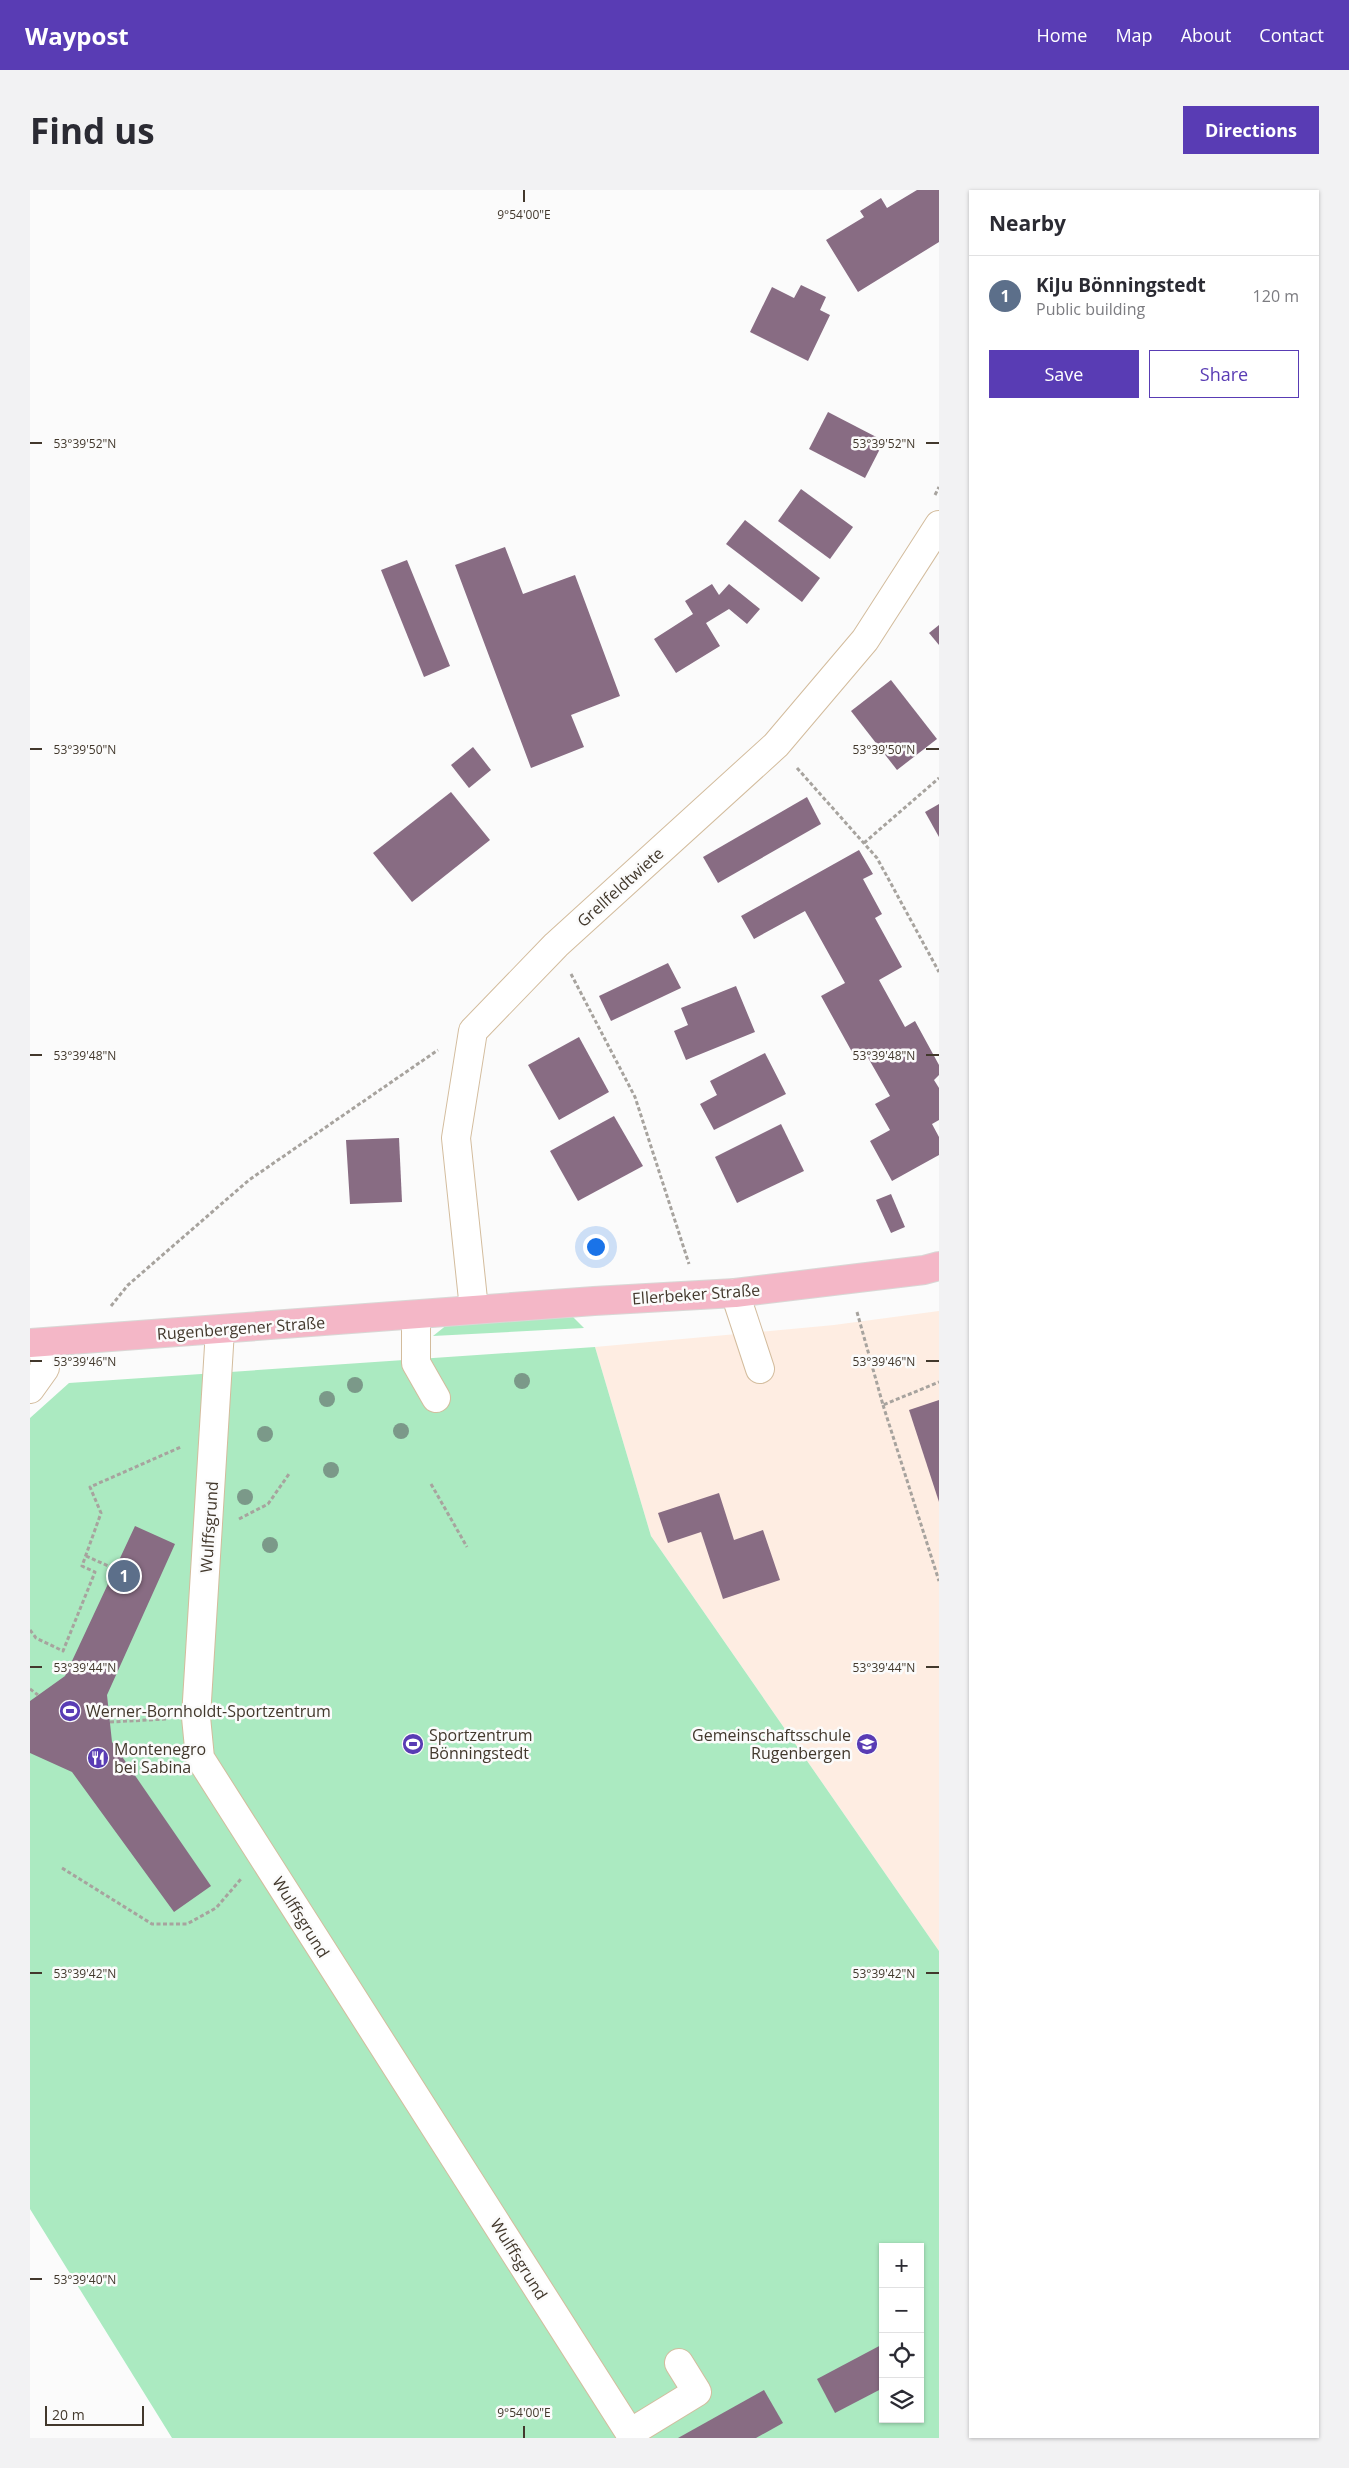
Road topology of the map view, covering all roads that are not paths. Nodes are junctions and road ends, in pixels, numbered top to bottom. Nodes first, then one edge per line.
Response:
1 (939, 525) edge
2 (939, 1266) edge
3 (734, 1293) junction
4 (463, 1310) junction
5 (416, 1315) junction
6 (220, 1330) junction
7 (36, 1343) edge
8 (760, 1369) dead end
9 (30, 1389) edge
10 (436, 1398) dead end
11 (679, 2363) dead end
12 (631, 2435) edge

1 - 4 street, Grellfeldtwiete
2 - 3 main road, Ellerbeker Straße
3 - 4 main road, Ellerbeker Straße
3 - 8 street
4 - 5 main road, Rugenbergener Straße
5 - 6 main road, Rugenbergener Straße
5 - 10 street
6 - 7 main road, Rugenbergener Straße
6 - 12 street, Wulffsgrund
7 - 9 street
11 - 12 street

